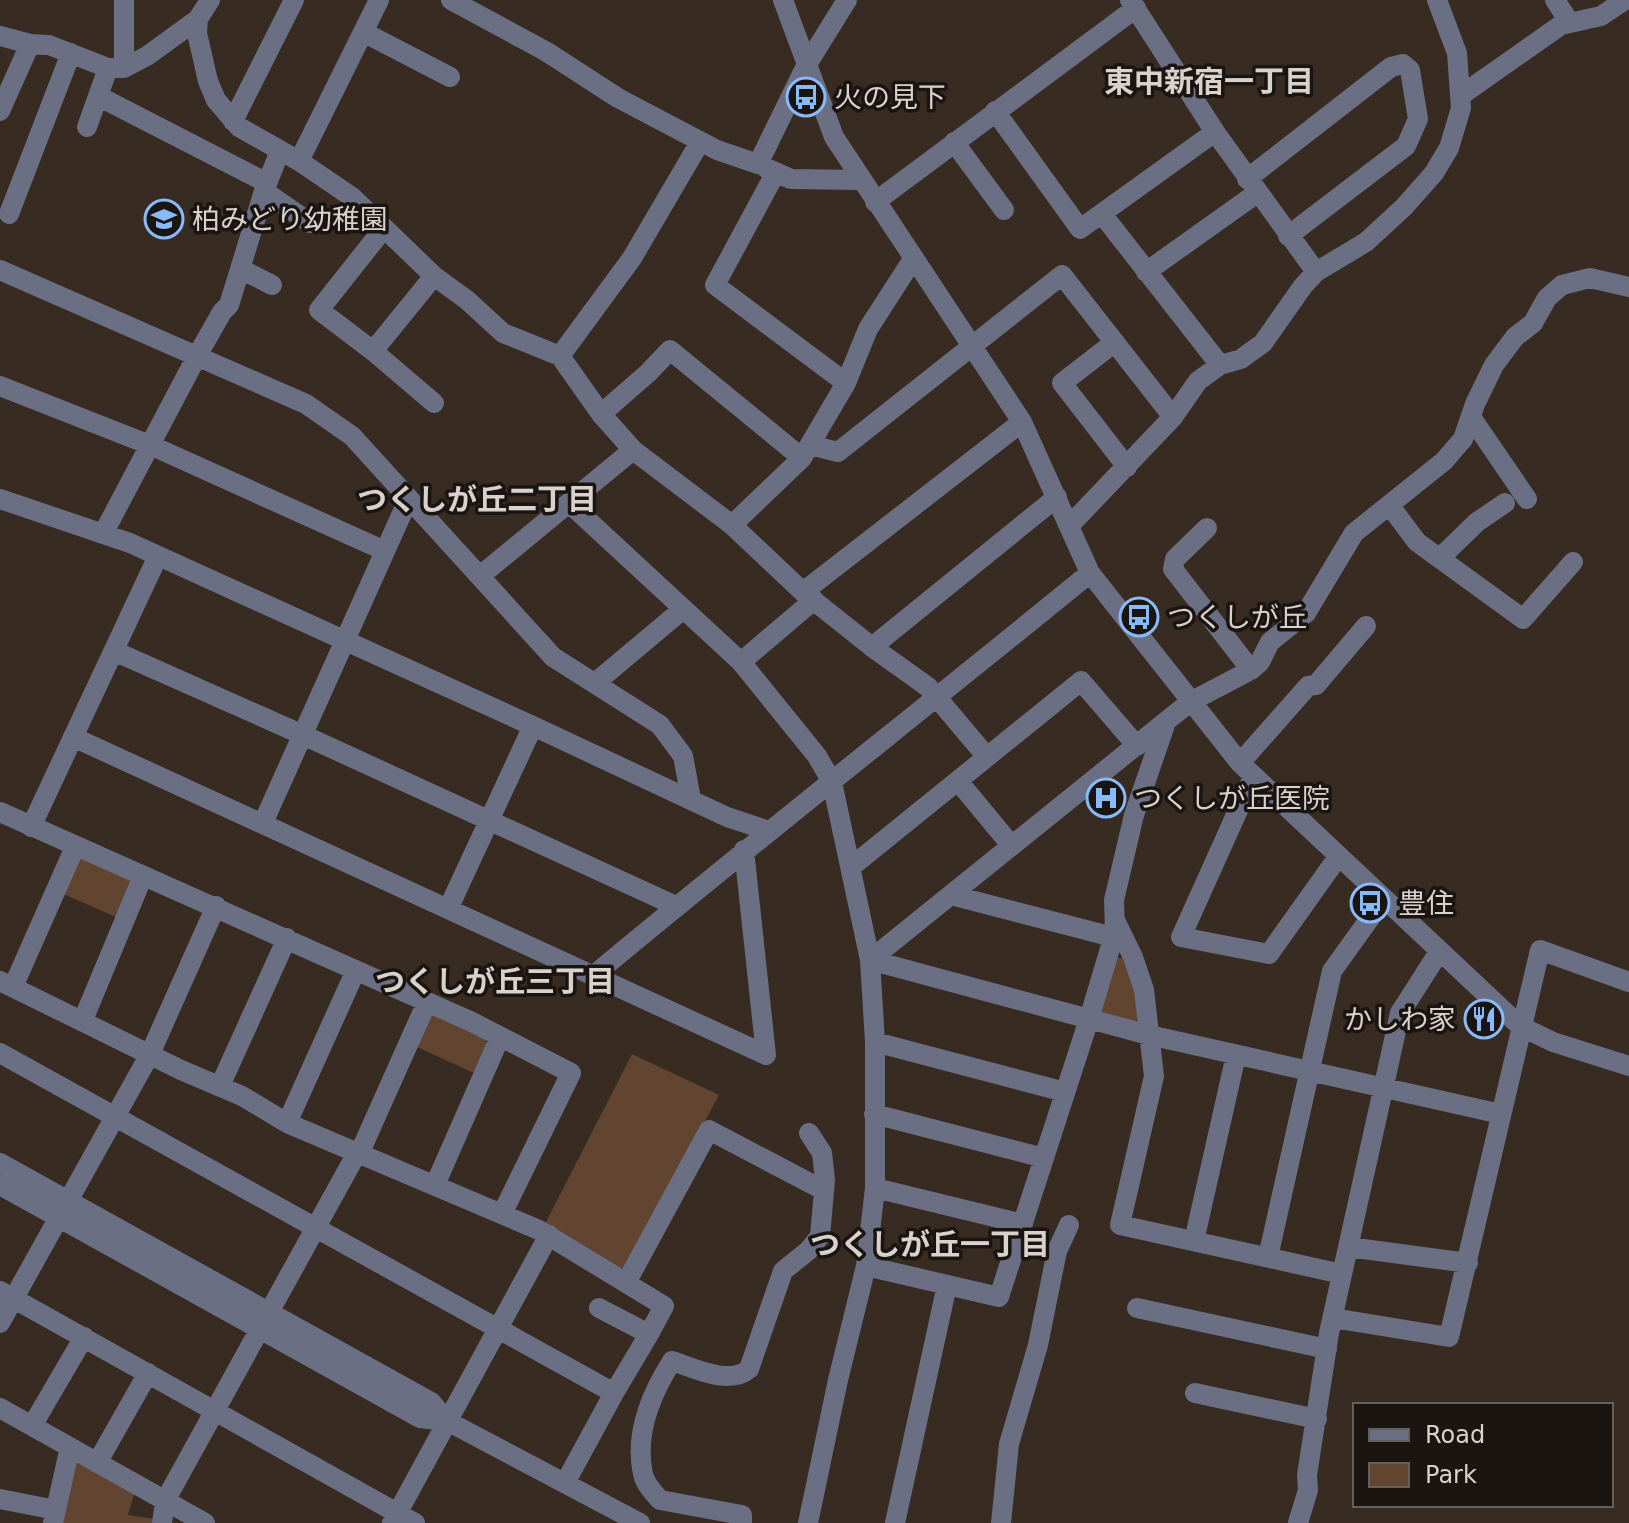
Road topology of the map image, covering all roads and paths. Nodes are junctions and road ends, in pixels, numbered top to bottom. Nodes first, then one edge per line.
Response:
1 (124, 0) edge
2 (210, 0) edge
3 (294, 0) edge
4 (379, 0) edge
5 (451, 0) edge
6 (783, 0) edge
7 (847, 0) edge
8 (1437, 0) edge
9 (1555, 0) edge
10 (1615, 3) edge
11 (1133, 4) edge
12 (198, 19) junction
13 (1570, 23) junction
14 (363, 32) junction
15 (0, 36) edge
16 (30, 44) junction
17 (71, 53) junction
18 (806, 66) junction
19 (116, 68) junction
20 (450, 77) dead end
21 (98, 96) junction
22 (1460, 96) junction
23 (0, 111) edge
24 (995, 111) junction
25 (233, 121) junction
26 (87, 127) dead end
27 (1215, 132) junction
28 (700, 142) junction
29 (954, 142) junction
30 (280, 151) junction
31 (299, 161) junction
32 (767, 168) junction
33 (860, 180) junction
34 (1252, 186) junction
35 (266, 187) junction
36 (875, 202) junction
37 (1004, 210) dead end
38 (9, 214) dead end
39 (1102, 214) junction
40 (310, 223) dead end
41 (384, 228) junction
42 (1288, 236) junction
43 (913, 259) junction
44 (241, 269) junction
45 (0, 270) edge
46 (1146, 272) junction
47 (1316, 272) junction
48 (434, 276) junction
49 (272, 285) dead end
50 (1629, 287) edge
51 (1115, 342) junction
52 (972, 344) junction
53 (373, 351) junction
54 (197, 356) junction
55 (560, 356) junction
56 (1220, 365) junction
57 (846, 383) junction
58 (0, 386) edge
59 (434, 403) dead end
60 (601, 414) junction
61 (1173, 417) junction
62 (1471, 417) junction
63 (1022, 422) junction
64 (150, 445) junction
65 (633, 450) junction
66 (806, 452) junction
67 (1127, 467) junction
68 (1057, 497) junction
69 (1527, 499) dead end
70 (408, 500) junction
71 (569, 503) junction
72 (1505, 503) dead end
73 (2, 506) edge
74 (1390, 506) junction
75 (732, 525) junction
76 (1070, 525) junction
77 (1207, 528) dead end
78 (103, 534) junction
79 (385, 551) junction
80 (158, 556) junction
81 (1440, 558) junction
82 (1573, 562) dead end
83 (1090, 573) junction
84 (480, 576) junction
85 (808, 596) junction
86 (682, 610) junction
87 (1366, 626) dead end
88 (345, 642) junction
89 (872, 647) junction
90 (114, 651) junction
91 (741, 662) junction
92 (1251, 670) junction
93 (595, 683) junction
94 (938, 697) junction
95 (1190, 702) junction
96 (1166, 722) junction
97 (533, 726) junction
98 (303, 735) junction
99 (73, 737) junction
100 (1137, 746) junction
101 (987, 757) junction
102 (1246, 770) junction
103 (958, 781) junction
104 (832, 782) junction
105 (691, 799) junction
106 (0, 812) edge
107 (489, 820) junction
108 (263, 823) junction
109 (31, 827) junction
110 (769, 831) junction
111 (1011, 845) junction
112 (75, 847) junction
113 (744, 850) junction
114 (1338, 857) junction
115 (851, 867) junction
116 (143, 876) junction
117 (951, 895) junction
118 (1383, 900) junction
119 (216, 906) junction
120 (676, 906) junction
121 (449, 907) junction
122 (1114, 928) junction
123 (287, 938) junction
124 (1439, 952) junction
125 (870, 960) junction
126 (356, 970) junction
127 (593, 976) junction
128 (1629, 982) edge
129 (7, 984) edge
130 (427, 1002) junction
131 (1089, 1019) junction
132 (83, 1020) junction
133 (1520, 1026) junction
134 (1149, 1035) junction
135 (500, 1037) junction
136 (875, 1042) junction
137 (0, 1053) edge
138 (150, 1054) junction
139 (1236, 1055) junction
140 (1629, 1066) edge
141 (1310, 1071) junction
142 (220, 1086) junction
143 (1385, 1088) junction
144 (1065, 1092) junction
145 (874, 1114) junction
146 (1501, 1114) junction
147 (115, 1117) junction
148 (287, 1123) junction
149 (809, 1133) dead end
150 (359, 1151) junction
151 (1044, 1158) junction
152 (0, 1163) edge
153 (0, 1185) edge
154 (435, 1185) junction
155 (875, 1188) junction
156 (823, 1190) junction
157 (63, 1209) junction
158 (502, 1214) junction
159 (1023, 1224) junction
160 (1069, 1225) dead end
161 (315, 1228) junction
162 (549, 1235) junction
163 (1194, 1241) junction
164 (1348, 1247) junction
165 (1268, 1257) junction
166 (1468, 1263) junction
167 (866, 1266) junction
168 (1342, 1274) junction
169 (626, 1283) junction
170 (947, 1285) junction
171 (7, 1294) edge
172 (599, 1308) dead end
173 (1137, 1308) dead end
174 (1333, 1318) junction
175 (264, 1321) junction
176 (0, 1323) edge
177 (496, 1330) junction
178 (649, 1334) junction
179 (84, 1337) junction
180 (1327, 1349) junction
181 (148, 1373) junction
182 (614, 1393) junction
183 (1195, 1393) dead end
184 (0, 1408) edge
185 (215, 1411) junction
186 (1317, 1419) junction
187 (447, 1421) junction
188 (32, 1426) junction
189 (70, 1447) junction
190 (97, 1463) junction
191 (565, 1483) junction
192 (0, 1499) edge
193 (165, 1501) junction
194 (1002, 1514) edge
195 (55, 1517) edge
196 (401, 1520) edge
197 (631, 1521) edge
198 (162, 1523) edge
199 (205, 1523) edge
200 (742, 1523) edge
201 (808, 1523) edge
202 (895, 1523) edge
203 (1018, 1523) edge
204 (1298, 1523) edge

1 - 19 street
2 - 12 street
3 - 25 street
4 - 14 street
5 - 28 street
6 - 18 street
7 - 18 street
8 - 22 street
9 - 13 street
10 - 13 street
11 - 24 street
11 - 27 street
12 - 19 street
12 - 25 street
13 - 22 street
14 - 20 street
14 - 31 street
15 - 16 street
16 - 17 street
16 - 23 street
17 - 19 street
17 - 38 street
18 - 32 street
18 - 33 street
19 - 21 street
21 - 26 street
21 - 35 street
22 - 47 street
24 - 29 street
24 - 39 street
25 - 30 street
27 - 34 street
27 - 39 street
28 - 32 street
28 - 55 street
29 - 36 street
29 - 37 street
30 - 31 street
30 - 35 street
31 - 41 street
32 - 33 street
32 - 57 street
33 - 36 street
34 - 42 street
34 - 42 street
34 - 46 street
35 - 40 street
35 - 44 street
36 - 43 street
39 - 46 street
41 - 48 street
41 - 53 street
42 - 47 street
43 - 52 street
43 - 57 street
44 - 49 street
44 - 54 street
45 - 54 street
46 - 56 street
47 - 56 street
48 - 53 street
48 - 55 street
50 - 62 street
51 - 52 street
51 - 61 street
51 - 67 street
52 - 63 street
52 - 66 street
53 - 59 street
54 - 64 street
54 - 70 street
55 - 60 street
56 - 61 street
57 - 66 street
58 - 64 street
60 - 65 street
60 - 66 street
61 - 67 street
62 - 69 street
62 - 74 street
63 - 68 street
63 - 85 street
64 - 78 street
64 - 79 street
65 - 71 street
65 - 75 street
66 - 75 street
67 - 76 street
68 - 76 street
68 - 89 street
70 - 79 street
70 - 84 street
71 - 84 street
71 - 86 street
72 - 81 street
73 - 78 street
74 - 81 street
74 - 92 street
75 - 85 street
76 - 83 street
77 - 92 street
78 - 80 street
79 - 88 street
80 - 88 street
80 - 90 street
81 - 82 street
83 - 94 street
83 - 95 street
84 - 93 street
85 - 89 street
85 - 91 street
86 - 91 street
86 - 93 street
87 - 102 street
88 - 97 street
88 - 98 street
89 - 94 street
90 - 98 street
90 - 99 street
91 - 104 street
92 - 95 street
93 - 105 street
94 - 101 street
94 - 104 street
95 - 96 street
95 - 102 street
96 - 100 street
96 - 122 street
97 - 105 street
97 - 107 street
98 - 107 street
98 - 108 street
99 - 108 street
99 - 109 street
100 - 101 street
100 - 111 street
101 - 103 street
102 - 114 street
102 - 114 street
103 - 111 street
103 - 115 street
104 - 110 street
104 - 115 street
105 - 110 street
106 - 109 street
107 - 120 street
107 - 121 street
108 - 121 street
109 - 112 street
110 - 113 street
111 - 117 street
112 - 116 street
112 - 129 street
113 - 120 street
113 - 127 street
114 - 118 street
115 - 125 street
116 - 119 street
116 - 132 street
117 - 122 street
117 - 125 street
118 - 124 street
118 - 141 street
119 - 123 street
119 - 138 street
120 - 127 street
121 - 127 street
122 - 131 street
122 - 134 street
123 - 126 street
123 - 142 street
124 - 133 street
124 - 143 street
125 - 131 street
125 - 136 street
126 - 130 street
126 - 148 street
128 - 133 street
129 - 132 street
130 - 135 street
130 - 150 street
131 - 134 street
131 - 144 street
132 - 138 street
133 - 140 street
133 - 146 street
134 - 139 street
134 - 163 street
135 - 154 street
135 - 158 street
136 - 144 street
136 - 145 street
137 - 147 street
138 - 142 street
138 - 147 street
139 - 141 street
139 - 163 street
141 - 143 street
141 - 165 street
142 - 148 street
143 - 146 street
143 - 164 street
144 - 151 street
145 - 151 street
145 - 155 street
146 - 166 street
147 - 157 street
147 - 161 street
148 - 150 street
149 - 156 street
150 - 154 street
150 - 161 street
151 - 159 street
152 - 157 street
153 - 157 street
154 - 158 street
155 - 159 street
155 - 167 street
156 - 169 street
156 - 200 street
157 - 171 street
157 - 175 street
158 - 162 street
159 - 170 street
160 - 194 street
161 - 175 street
161 - 177 street
162 - 169 street
162 - 177 street
163 - 165 street
164 - 166 street
164 - 168 street
165 - 168 street
166 - 174 street
167 - 170 street
167 - 201 street
168 - 174 street
169 - 178 street
170 - 202 street
171 - 176 street
171 - 179 street
172 - 178 street
173 - 180 street
174 - 180 street
175 - 185 street
175 - 187 street
177 - 182 street
177 - 187 street
178 - 182 street
179 - 181 street
179 - 188 street
180 - 186 street
181 - 185 street
181 - 190 street
182 - 191 street
183 - 186 street
184 - 188 street
185 - 193 street
185 - 196 street
186 - 204 street
187 - 191 street
187 - 196 street
188 - 189 street
189 - 190 street
189 - 195 street
190 - 193 street
191 - 197 street
192 - 195 street
193 - 198 street
193 - 199 street
194 - 203 street

